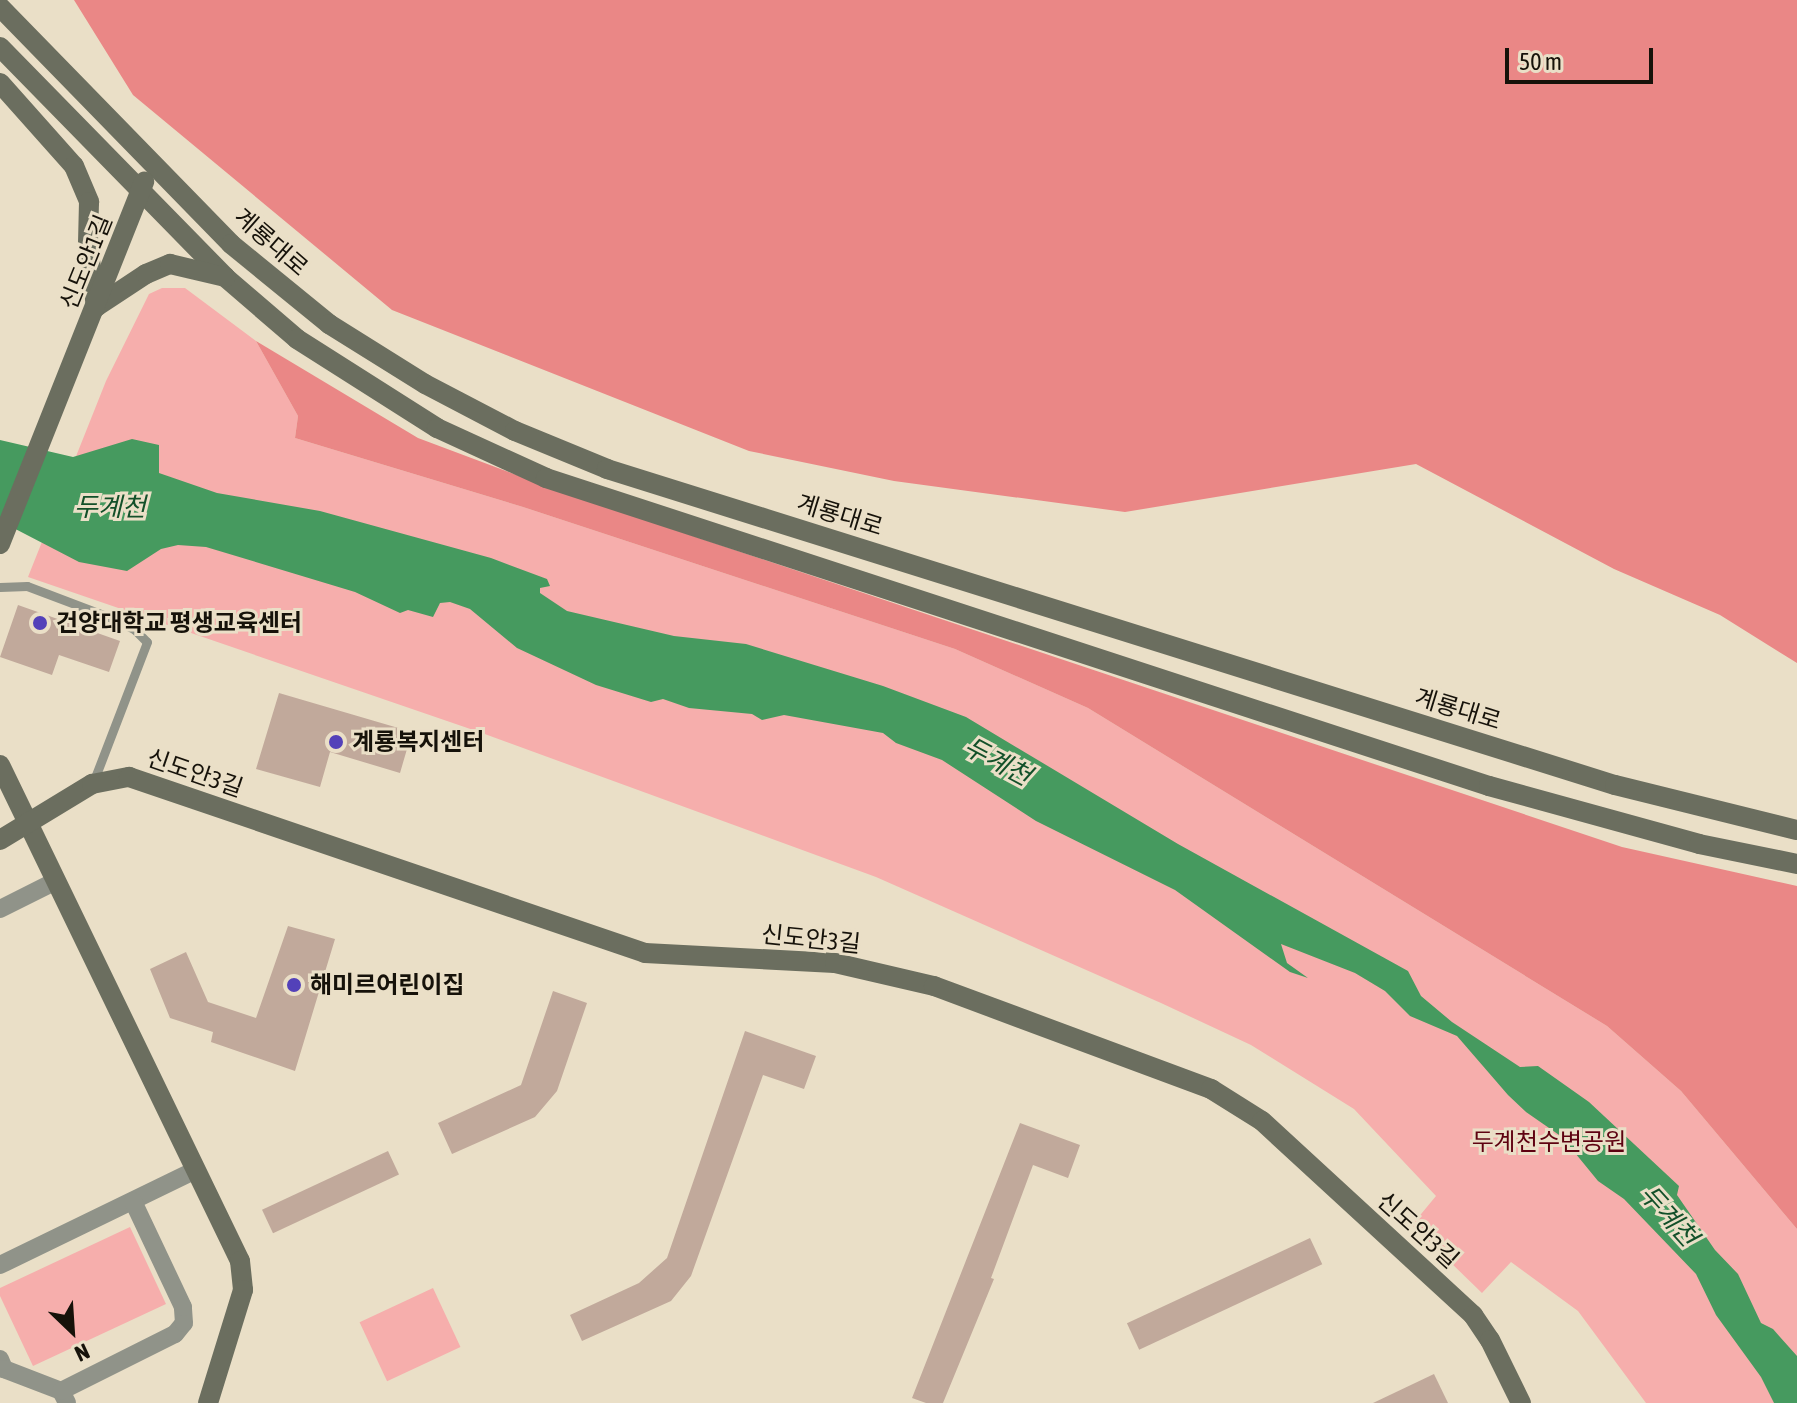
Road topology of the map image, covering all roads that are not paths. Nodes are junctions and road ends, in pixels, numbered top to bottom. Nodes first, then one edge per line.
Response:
1 (0, 7) edge
2 (0, 47) edge
3 (0, 83) edge
4 (148, 163) junction
5 (142, 191) junction
6 (225, 277) junction
7 (96, 307) junction
8 (0, 544) edge
9 (0, 587) edge
10 (0, 765) edge
11 (92, 784) junction
12 (28, 825) junction
13 (1797, 830) edge
14 (0, 840) edge
15 (1797, 864) edge
16 (54, 882) junction
17 (0, 909) edge
18 (194, 1171) junction
19 (133, 1201) junction
20 (0, 1265) edge
21 (1, 1366) edge
22 (64, 1397) edge
23 (208, 1403) edge
24 (1521, 1403) edge

1 - 4 street, 계룡대로
2 - 5 street
3 - 7 street
4 - 5 street, 신도안1길
4 - 13 street, 계룡대로
5 - 6 street
5 - 7 street, 신도안1길
6 - 7 street
6 - 15 street
7 - 8 street, 신도안1길
9 - 11 lane
10 - 12 street
11 - 12 street, 신도안3길
11 - 24 street, 신도안3길
12 - 14 street
12 - 16 street
16 - 17 street
16 - 18 street
18 - 19 street
18 - 23 street
19 - 20 street
19 - 22 street
21 - 22 street

